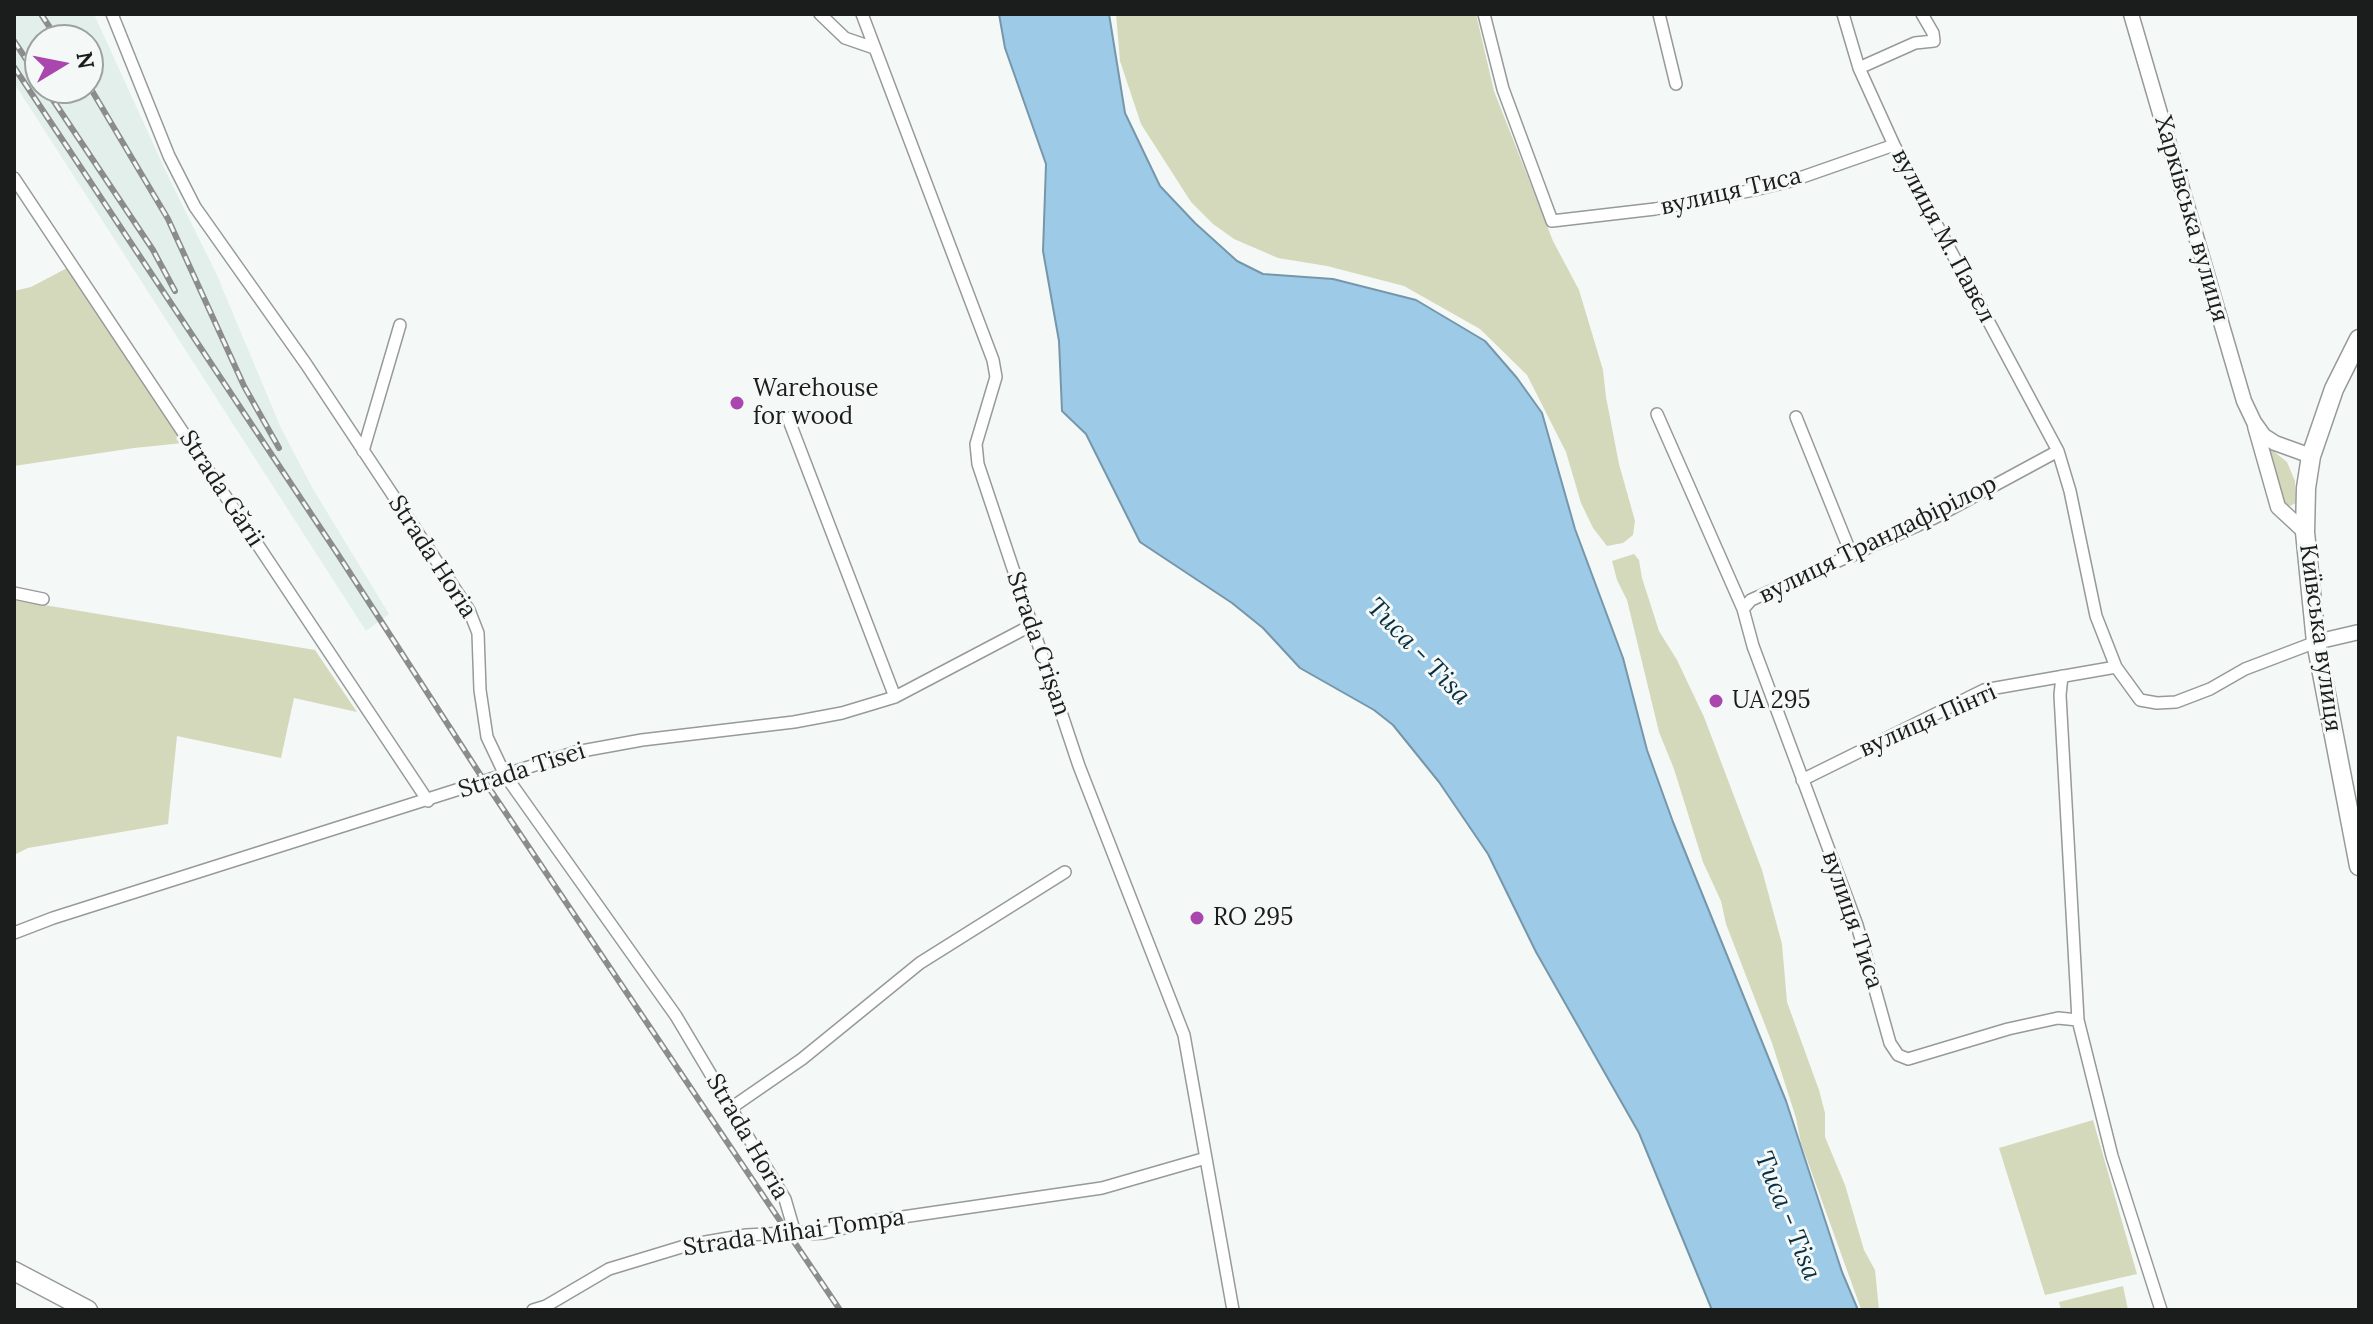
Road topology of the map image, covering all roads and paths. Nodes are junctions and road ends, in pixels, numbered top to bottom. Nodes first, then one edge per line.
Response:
1 (112, 14) edge
2 (823, 14) edge
3 (862, 14) edge
4 (1484, 14) edge
5 (1659, 14) edge
6 (1843, 14) edge
7 (1922, 14) edge
8 (2131, 14) edge
9 (874, 48) junction
10 (1859, 68) junction
11 (1676, 84) dead end
12 (1894, 145) junction
13 (14, 178) edge
14 (400, 325) dead end
15 (2359, 339) edge
16 (1657, 414) dead end
17 (1796, 417) dead end
18 (788, 418) dead end
19 (2254, 422) junction
20 (363, 451) junction
21 (2058, 451) junction
22 (2311, 456) junction
23 (2305, 532) junction
24 (1852, 556) junction
25 (14, 593) edge
26 (43, 599) dead end
27 (1743, 609) junction
28 (1030, 626) junction
29 (2359, 632) edge
30 (2316, 642) junction
31 (2116, 667) junction
32 (2062, 676) junction
33 (895, 697) junction
34 (505, 775) junction
35 (1802, 780) junction
36 (428, 801) junction
37 (2358, 857) edge
38 (1065, 872) dead end
39 (14, 933) edge
40 (2078, 1020) junction
41 (731, 1108) junction
42 (1206, 1158) junction
43 (794, 1230) junction
44 (14, 1271) edge
45 (88, 1310) edge
46 (533, 1310) edge
47 (1233, 1310) edge
48 (2161, 1310) edge

1 - 20 street, Strada Horia
2 - 9 street
3 - 9 street, Strada Crișan
4 - 12 street, вулиця Тиса
5 - 11 street
6 - 10 street, вулиця М. Павел
7 - 10 street
8 - 19 street, Харківська вулиця
9 - 28 street, Strada Crișan
10 - 12 street, вулиця М. Павел
12 - 21 street, вулиця М. Павел
13 - 36 street, Strada Gării
14 - 20 street
15 - 22 main road, Київська вулиця
16 - 27 street, вулиця Тиса
17 - 24 street
18 - 33 street
19 - 22 street, Харківська вулиця
19 - 23 street, Харківська вулиця
20 - 34 street, Strada Horia
21 - 24 street, вулиця Трандафірілор
21 - 31 street, вулиця М. Павел
22 - 23 main road, Київська вулиця
23 - 30 main road, Київська вулиця
24 - 27 street, вулиця Трандафірілор
25 - 26 street
27 - 35 street, вулиця Тиса
28 - 33 street, Strada Tisei
28 - 42 street, Strada Crișan
29 - 30 street
30 - 31 street
30 - 37 main road, Київська вулиця
31 - 32 street, вулиця Пінті
32 - 35 street, вулиця Пінті
32 - 40 street
33 - 34 street, Strada Tisei
34 - 36 street, Strada Tisei
34 - 41 street, Strada Horia
35 - 40 street, вулиця Тиса
36 - 39 street, Strada Tisei
38 - 41 street
40 - 48 street
41 - 43 street, Strada Horia
42 - 43 street, Strada Mihai Tompa
42 - 47 street, Strada Crișan
43 - 46 street, Strada Mihai Tompa
44 - 45 main road

